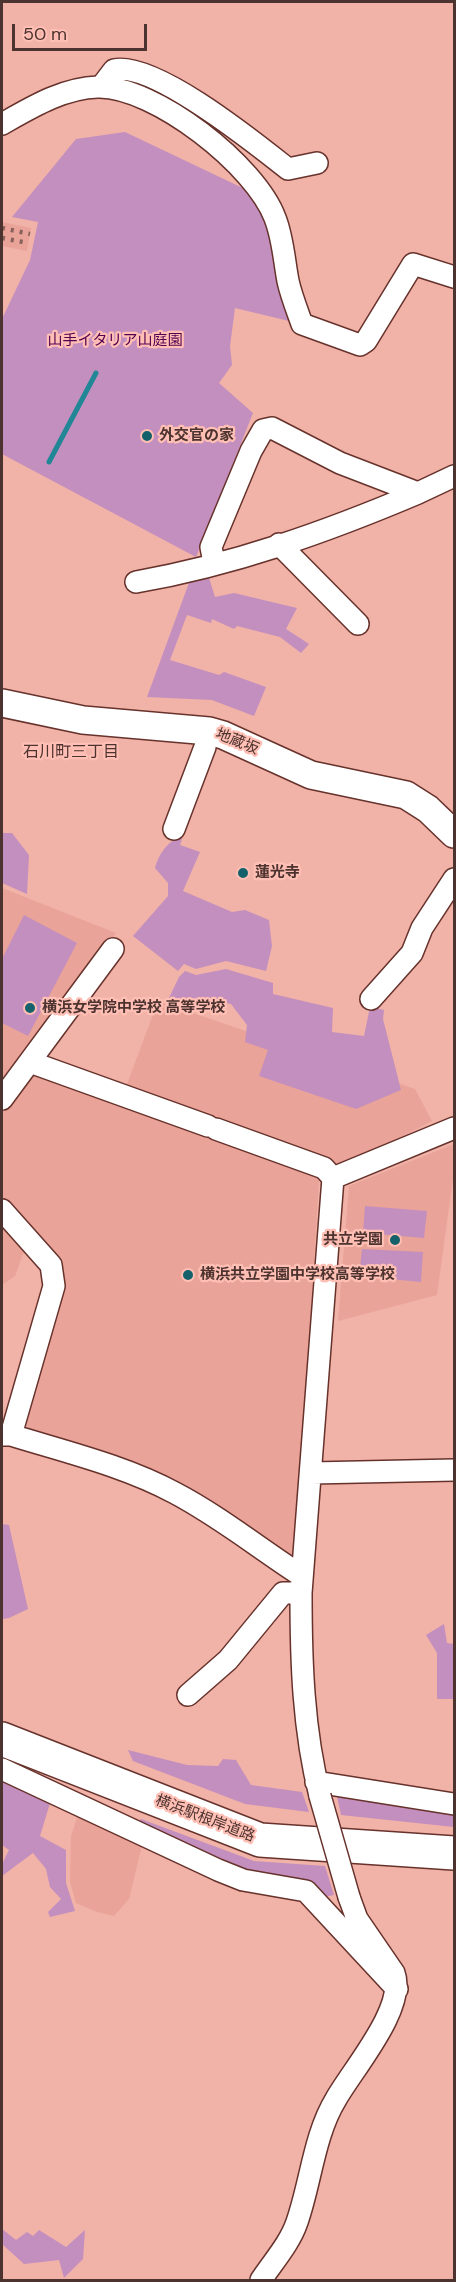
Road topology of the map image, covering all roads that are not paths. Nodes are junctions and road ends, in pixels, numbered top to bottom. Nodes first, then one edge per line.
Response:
1 (100, 87) junction
2 (2, 124) edge
3 (317, 163) dead end
4 (454, 278) edge
5 (454, 476) edge
6 (418, 494) junction
7 (279, 544) junction
8 (214, 563) junction
9 (136, 582) dead end
10 (358, 624) dead end
11 (2, 703) edge
12 (204, 747) dead end
13 (174, 829) dead end
14 (454, 834) edge
15 (454, 879) edge
16 (113, 949) dead end
17 (371, 999) dead end
18 (30, 1062) junction
19 (2, 1099) edge
20 (454, 1128) edge
21 (333, 1178) junction
22 (2, 1210) edge
23 (6, 1435) edge
24 (454, 1470) edge
25 (312, 1473) junction
26 (301, 1584) junction
27 (188, 1695) dead end
28 (2, 1739) edge
29 (2, 1769) edge
30 (318, 1789) junction
31 (454, 1804) edge
32 (454, 1853) edge
33 (397, 1989) junction
34 (261, 2280) edge

1 - 2 street
1 - 3 street
1 - 4 street
5 - 6 street
6 - 7 street
6 - 8 street
7 - 8 street
7 - 10 street
8 - 9 street
11 - 14 street, 地蔵坂
12 - 13 street
15 - 17 street
16 - 18 street
18 - 19 street
18 - 21 street
20 - 21 street
21 - 25 street
22 - 23 street
23 - 26 street
24 - 25 street
25 - 26 street
26 - 27 street
26 - 30 street
28 - 32 main road, 横浜駅根岸道路
29 - 33 street
30 - 31 street
30 - 33 street, bridge
33 - 34 street

